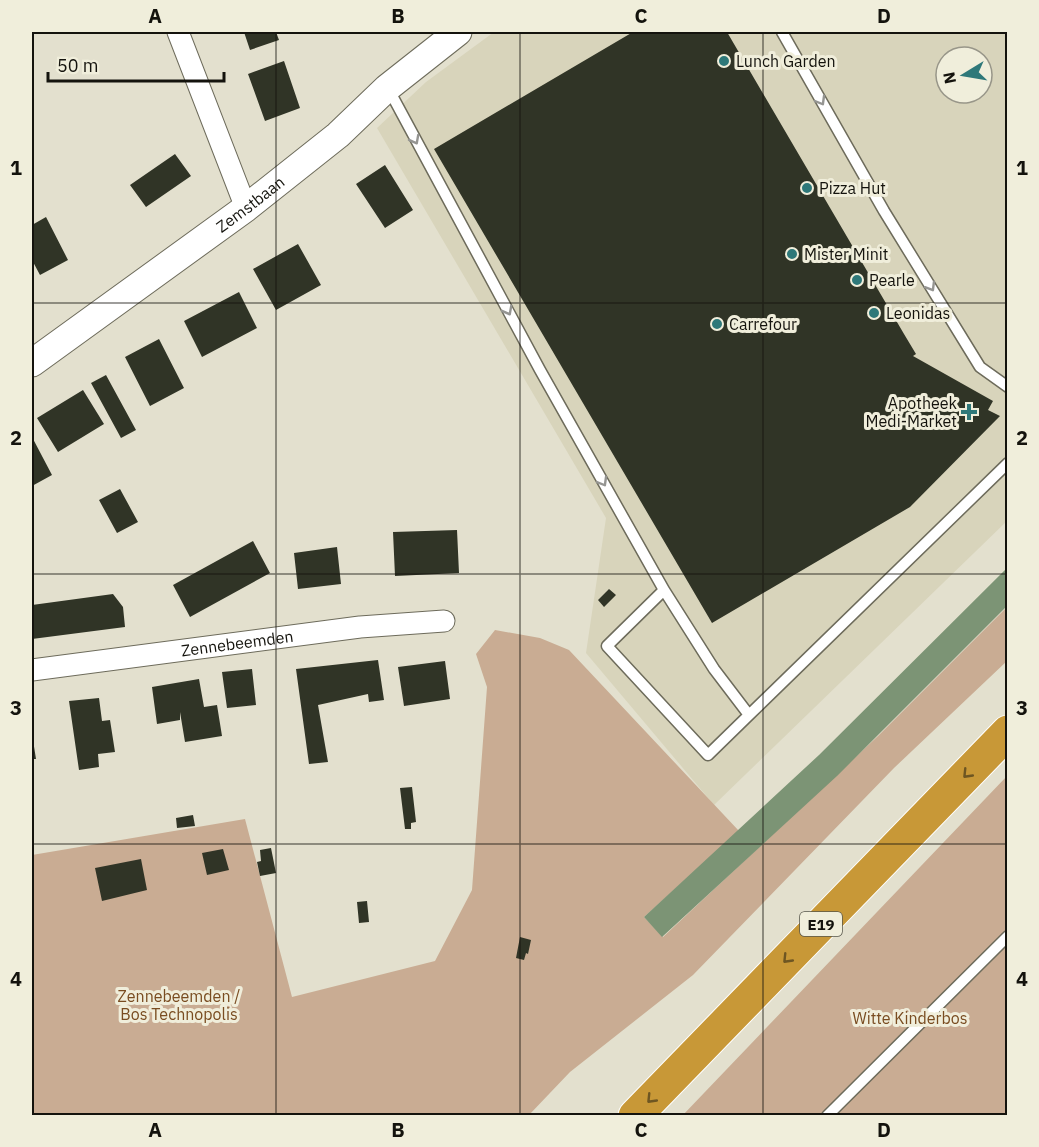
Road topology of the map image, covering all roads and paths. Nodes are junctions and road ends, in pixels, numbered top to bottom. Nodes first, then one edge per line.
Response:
1 (178, 32) edge
2 (458, 32) edge
3 (782, 32) edge
4 (387, 88) junction
5 (246, 208) junction
6 (32, 363) edge
7 (1008, 387) edge
8 (1008, 463) edge
9 (664, 590) junction
10 (444, 621) dead end
11 (32, 670) edge
12 (749, 715) junction
13 (1008, 732) edge
14 (1008, 936) edge
15 (635, 1116) edge
16 (827, 1116) edge

1 - 5 street
2 - 4 street, Zemstbaan
3 -> 7 lane
4 - 5 street, Zemstbaan
4 -> 9 lane
5 - 6 street, Zemstbaan
8 - 12 lane
9 - 12 lane
9 - 12 lane
10 - 11 street, Zennebeemden
13 -> 15 highway, E19
14 - 16 lane

